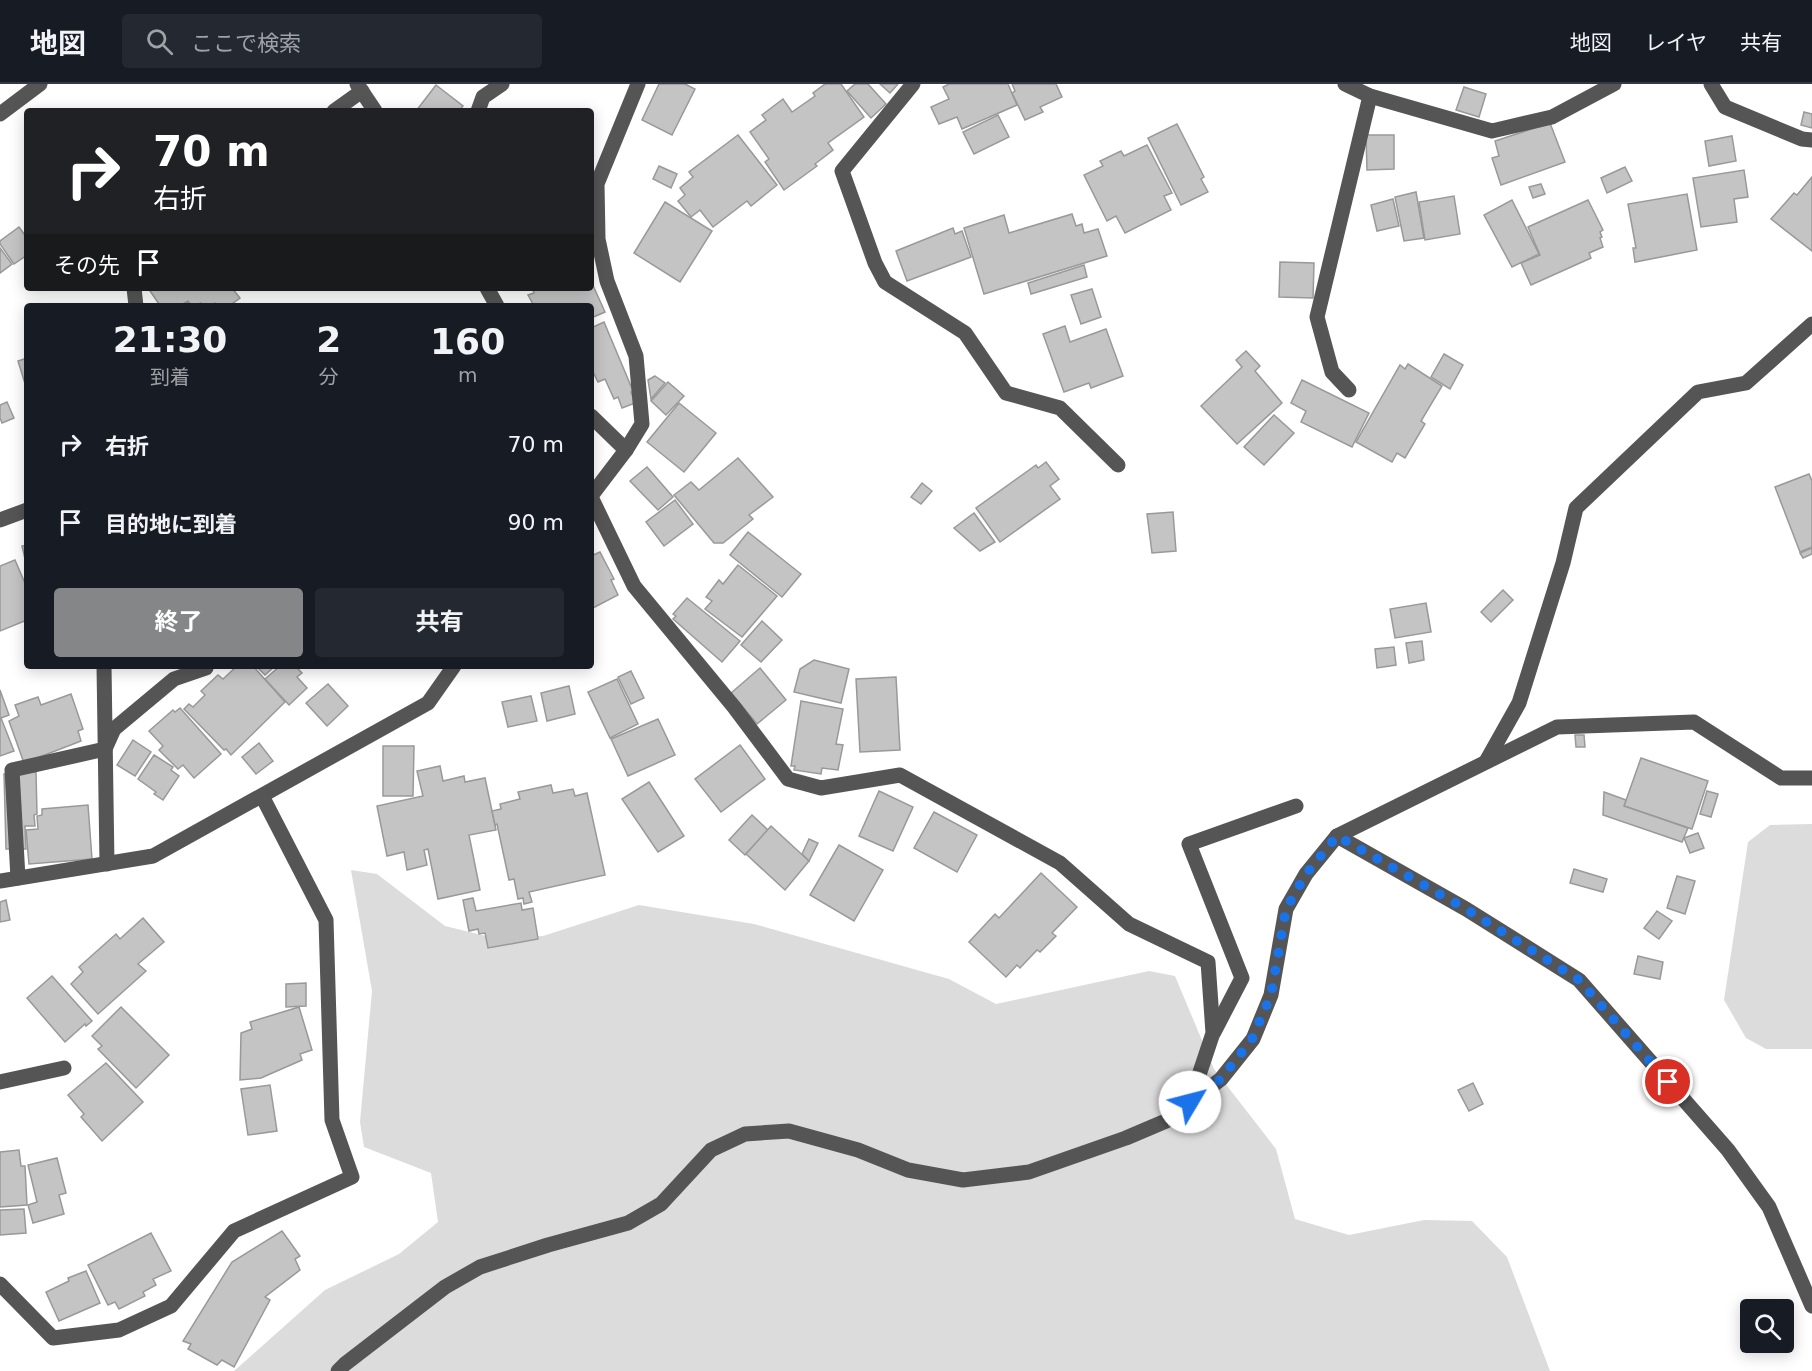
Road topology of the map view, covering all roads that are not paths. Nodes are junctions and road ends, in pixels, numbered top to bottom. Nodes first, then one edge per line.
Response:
1 (40, 84) edge
2 (502, 84) edge
3 (638, 84) edge
4 (913, 84) edge
5 (1345, 84) edge
6 (1614, 84) edge
7 (1711, 84) edge
8 (359, 88) edge
9 (1371, 96) junction
10 (337, 108) edge
11 (373, 108) edge
12 (479, 108) edge
13 (0, 114) edge
14 (1812, 140) edge
15 (1812, 324) edge
16 (1349, 390) dead end
17 (594, 419) edge
18 (626, 450) junction
19 (1118, 465) dead end
20 (594, 493) edge
21 (594, 503) edge
22 (24, 511) edge
23 (0, 520) edge
24 (104, 669) edge
25 (203, 669) edge
26 (452, 669) edge
27 (105, 749) junction
28 (1487, 760) junction
29 (1812, 778) edge
30 (262, 796) junction
31 (1296, 806) dead end
32 (1337, 836) junction
33 (107, 864) junction
34 (18, 878) junction
35 (0, 881) edge
36 (1213, 1033) junction
37 (64, 1068) dead end
38 (0, 1082) edge
39 (1190, 1102) junction
40 (0, 1284) edge
41 (1812, 1306) edge
42 (338, 1371) edge

1 - 13 street
2 - 12 street
3 - 18 street
4 - 19 street
5 - 9 street
6 - 9 street
7 - 14 street
8 - 10 street
8 - 11 street
9 - 16 street
15 - 28 street
17 - 18 street
18 - 20 street
21 - 36 street
22 - 23 street
24 - 27 street
25 - 27 street
26 - 30 street
27 - 33 street
27 - 34 street
28 - 29 street
28 - 32 street
30 - 33 street
30 - 40 street
31 - 36 street
32 - 39 street
32 - 41 street
33 - 34 street
34 - 35 street
36 - 39 street
37 - 38 street
39 - 42 street

